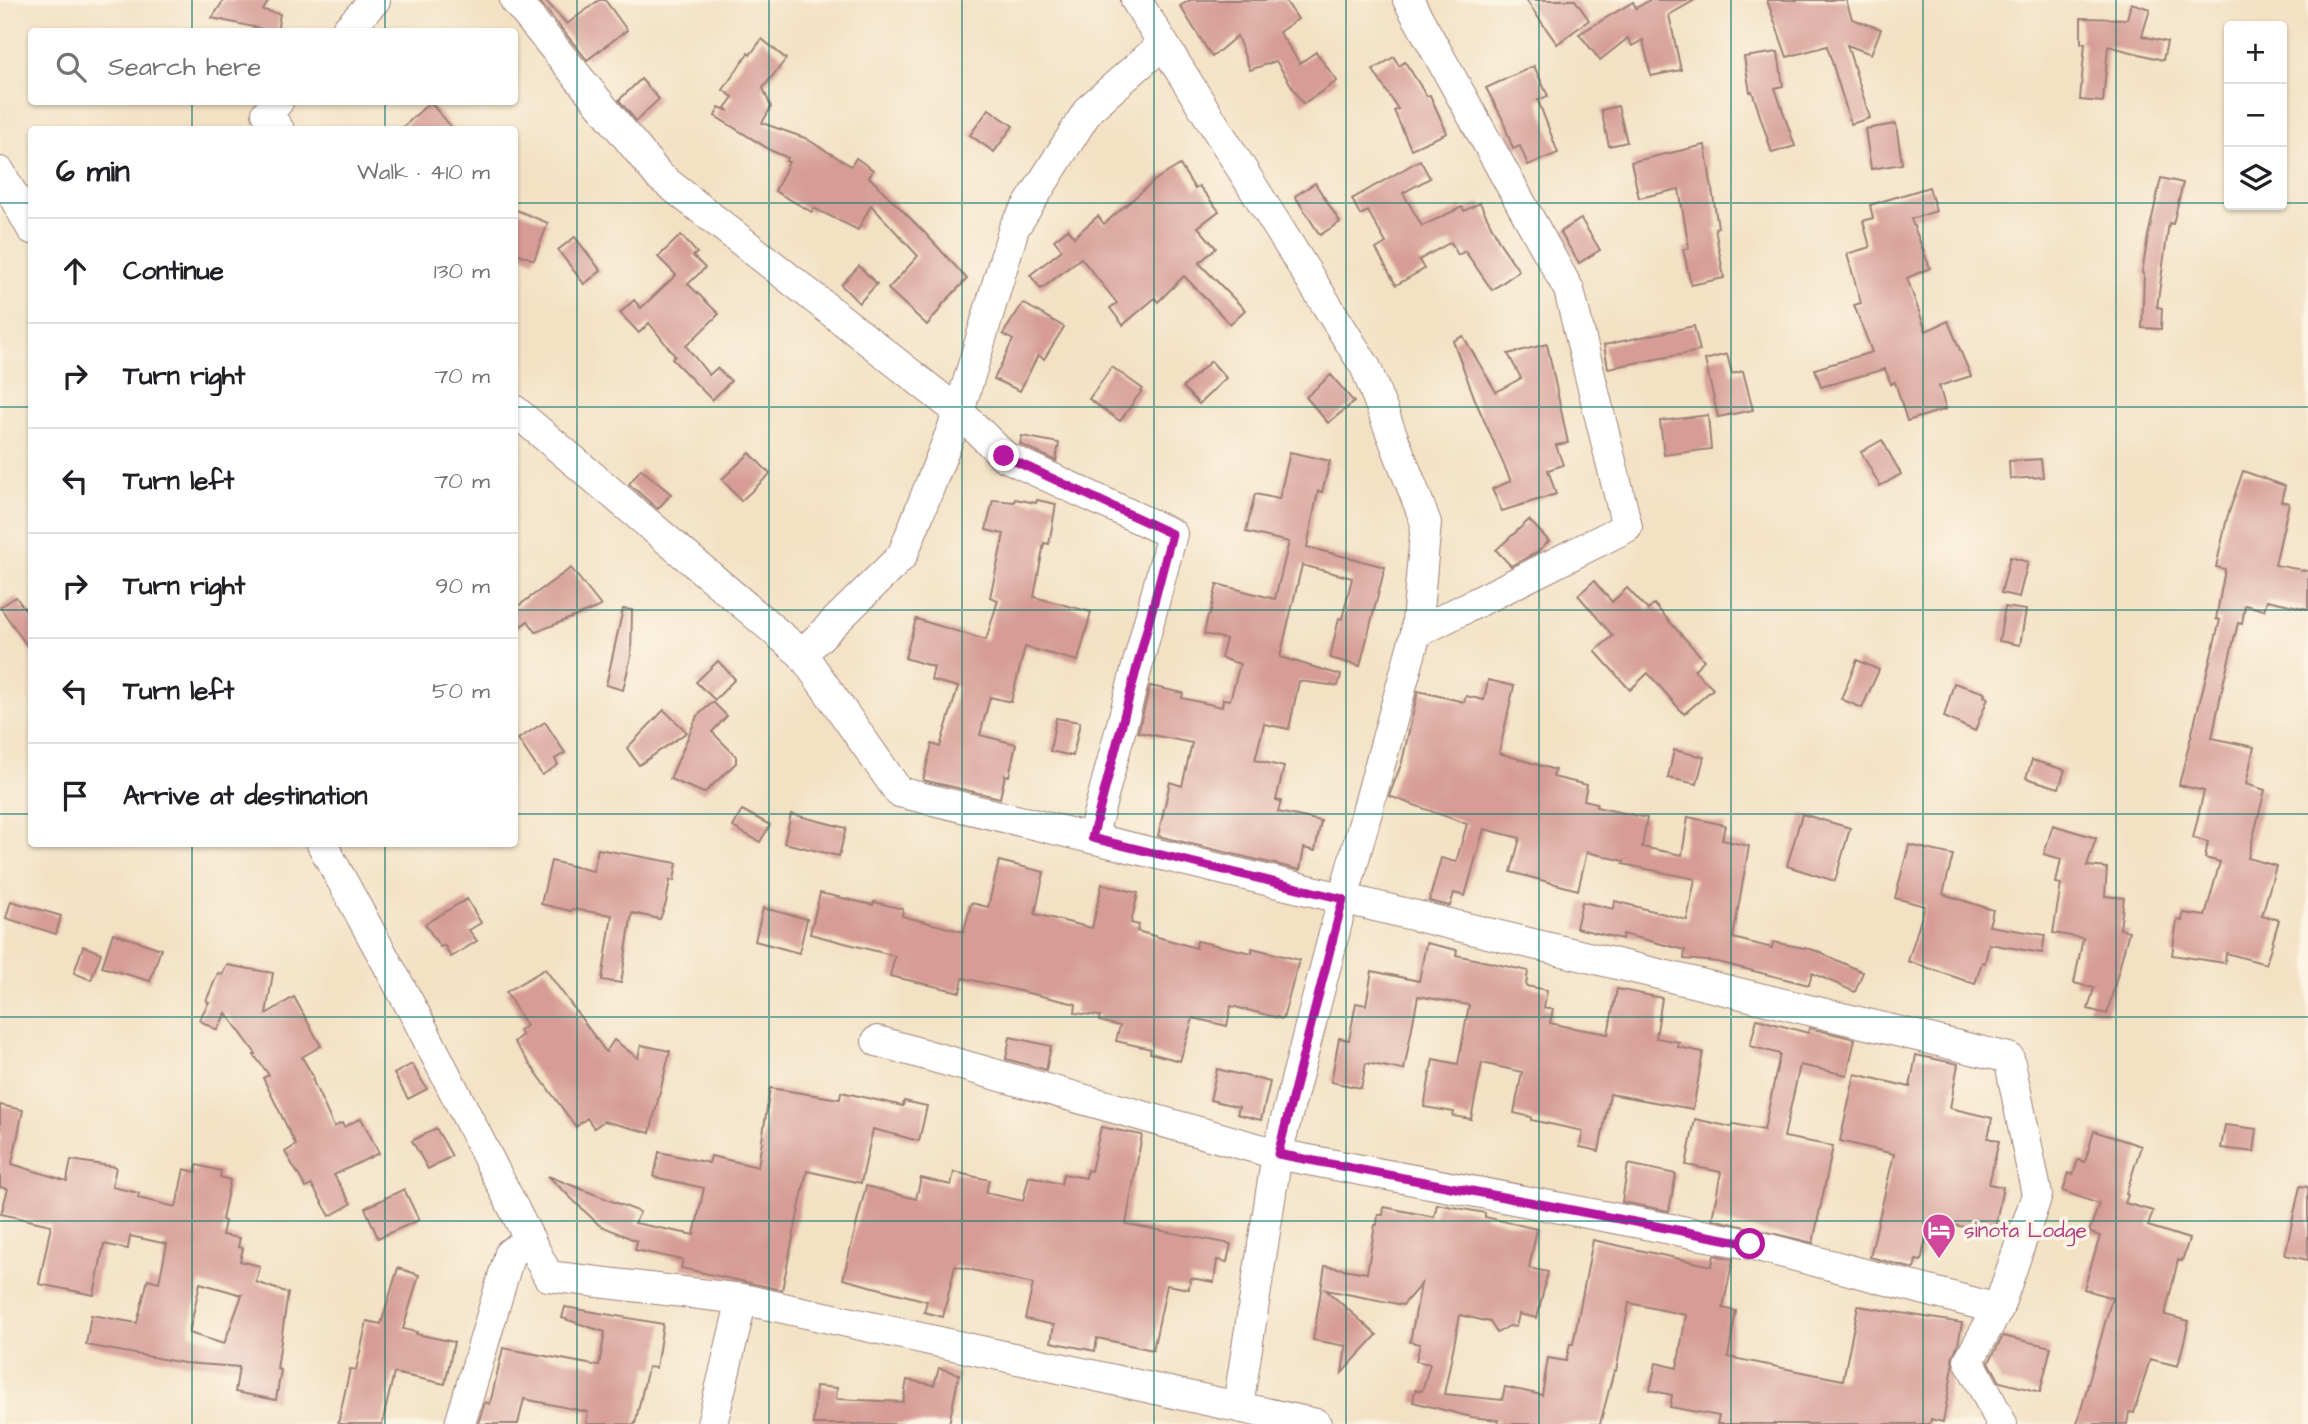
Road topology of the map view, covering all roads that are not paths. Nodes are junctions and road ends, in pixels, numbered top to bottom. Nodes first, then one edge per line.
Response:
1 (375, 0) edge
2 (515, 0) edge
3 (1136, 0) edge
4 (1408, 0) edge
5 (349, 28) edge
6 (1163, 44) junction
7 (275, 105) edge
8 (276, 126) edge
9 (0, 172) edge
10 (28, 222) edge
11 (959, 412) junction
12 (518, 413) edge
13 (1416, 633) junction
14 (803, 654) junction
15 (1092, 838) junction
16 (324, 847) edge
17 (1343, 899) junction
18 (877, 1041) dead end
19 (1278, 1154) junction
20 (530, 1240) junction
21 (742, 1299) junction
22 (1998, 1309) junction
23 (1238, 1406) junction
24 (460, 1424) edge
25 (712, 1424) edge
26 (1316, 1424) edge
27 (2002, 1424) edge

1 - 5 street
2 - 11 street
3 - 6 street
4 - 13 street
6 - 11 street
6 - 13 street
7 - 8 street
9 - 10 street
11 - 14 street
11 - 15 street
12 - 14 street
13 - 17 street
14 - 15 street
15 - 17 street
16 - 20 street
17 - 19 street
17 - 22 street
18 - 19 street
19 - 22 street
19 - 23 street
20 - 21 street
20 - 24 street
21 - 23 street
21 - 25 street
22 - 27 street
23 - 26 street

